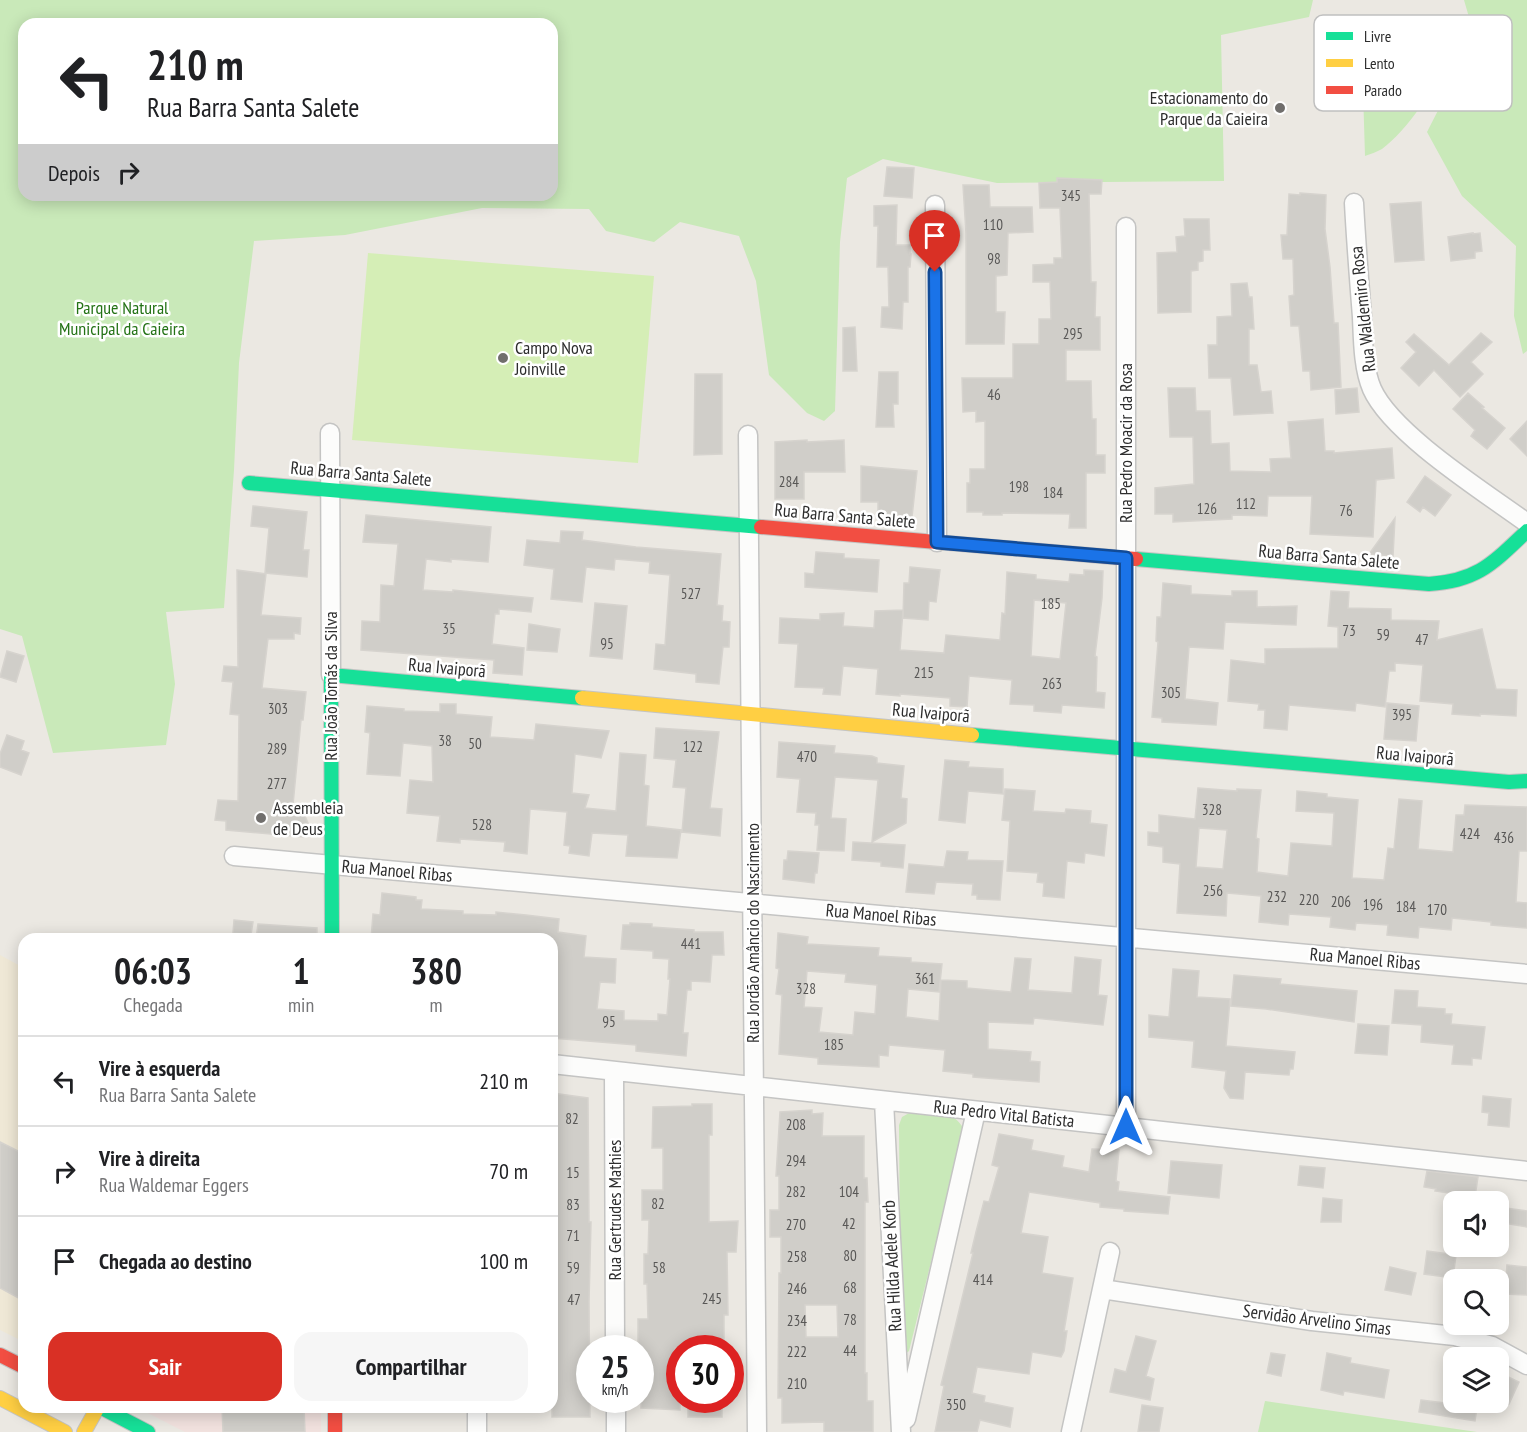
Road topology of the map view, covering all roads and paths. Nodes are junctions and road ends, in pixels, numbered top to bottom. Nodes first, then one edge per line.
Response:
1 (1354, 203) dead end
2 (935, 205) dead end
3 (1126, 227) dead end
4 (330, 433) dead end
5 (748, 435) dead end
6 (249, 483) dead end
7 (331, 490) junction
8 (1527, 523) edge
9 (749, 526) junction
10 (1527, 531) edge
11 (937, 542) junction
12 (1126, 558) junction
13 (331, 675) junction
14 (751, 714) junction
15 (1126, 749) junction
16 (1527, 781) edge
17 (234, 856) dead end
18 (332, 865) junction
19 (753, 903) junction
20 (332, 933) edge
21 (1127, 938) junction
22 (1527, 974) edge
23 (558, 1065) edge
24 (614, 1071) junction
25 (754, 1086) junction
26 (884, 1101) junction
27 (976, 1111) junction
28 (1126, 1127) junction
29 (1527, 1171) edge
30 (1110, 1252) dead end
31 (1102, 1289) junction
32 (615, 1335) edge
33 (0, 1355) edge
34 (18, 1365) edge
35 (1527, 1365) edge
36 (0, 1398) edge
37 (18, 1407) edge
38 (29, 1413) edge
39 (95, 1413) edge
40 (111, 1413) edge
41 (335, 1413) edge
42 (477, 1413) edge
43 (616, 1413) edge
44 (65, 1432) edge
45 (84, 1432) edge
46 (148, 1432) edge
47 (335, 1432) edge
48 (477, 1432) edge
49 (616, 1432) edge
50 (757, 1432) edge
51 (902, 1432) edge
52 (1071, 1432) edge

1 - 8 street, Rua Waldemiro Rosa
2 - 11 street
3 - 12 street, Rua Pedro Moacir da Rosa
4 - 7 street, Rua João Tomás da Silva
5 - 9 street, Rua Jordão Amâncio do Nascimento
6 - 7 street, Rua Barra Santa Salete
7 - 9 street, Rua Barra Santa Salete
7 - 13 street, Rua João Tomás da Silva
9 - 11 street, Rua Barra Santa Salete
9 - 14 street, Rua Jordão Amâncio do Nascimento
10 - 12 street, Rua Barra Santa Salete
11 - 12 street, Rua Barra Santa Salete
12 - 15 street, Rua Pedro Moacir da Rosa
13 - 14 street, Rua Ivaiporã
13 - 18 street, Rua João Tomás da Silva
14 - 15 street, Rua Ivaiporã
14 - 19 street, Rua Jordão Amâncio do Nascimento
15 - 16 street, Rua Ivaiporã
15 - 21 street, Rua Pedro Moacir da Rosa
17 - 18 street, Rua Manoel Ribas
18 - 19 street, Rua Manoel Ribas
18 - 20 street, Rua João Tomás da Silva
19 - 21 street, Rua Manoel Ribas
19 - 25 street, Rua Jordão Amâncio do Nascimento
21 - 22 street, Rua Manoel Ribas
21 - 28 street, Rua Pedro Moacir da Rosa
23 - 24 street, Rua Pedro Vital Batista
24 - 25 street, Rua Pedro Vital Batista
24 - 32 street, Rua Gertrudes Mathies
25 - 26 street, Rua Pedro Vital Batista
25 - 50 street, Rua Jordão Amâncio do Nascimento
26 - 27 street, Rua Pedro Vital Batista
26 - 51 street, Rua Hilda Adele Korb
27 - 28 street, Rua Pedro Vital Batista
27 - 51 street
28 - 29 street, Rua Pedro Vital Batista
30 - 31 street
31 - 35 street, Servidão Arvelino Simas
31 - 52 street
33 - 34 street
36 - 37 street
38 - 44 street
39 - 45 street
40 - 46 street
41 - 47 street
42 - 48 street
43 - 49 street

